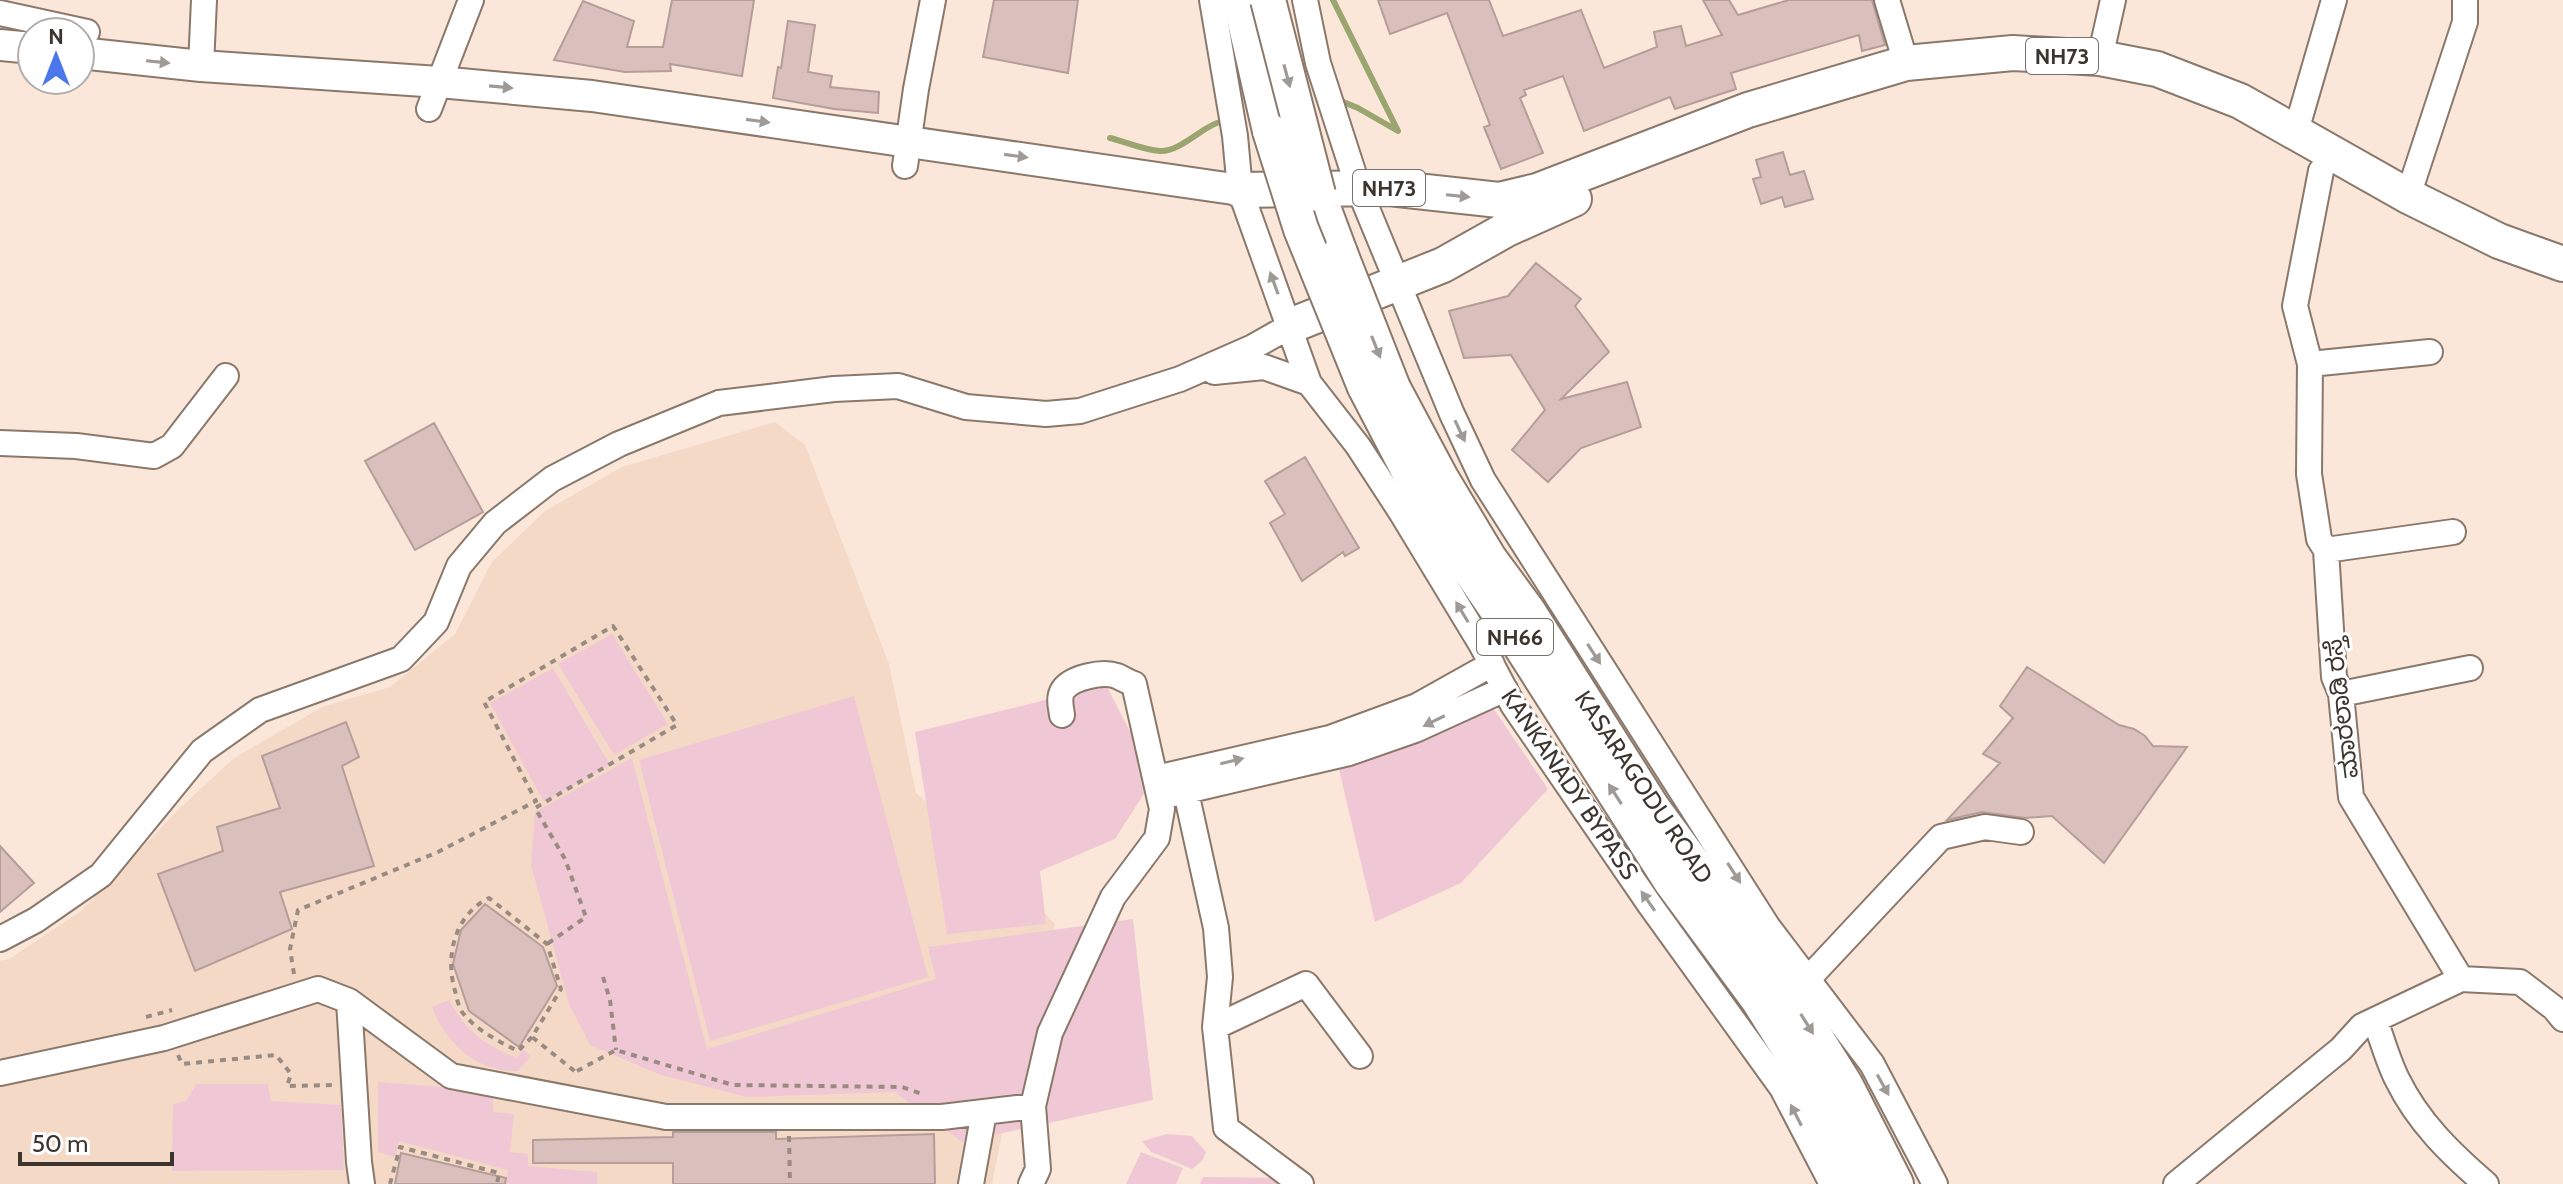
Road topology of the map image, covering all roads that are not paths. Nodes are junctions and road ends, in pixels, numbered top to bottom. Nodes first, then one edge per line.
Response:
1 (204, 0) edge
2 (471, 0) edge
3 (933, 0) edge
4 (1212, 0) edge
5 (1240, 0) edge
6 (1268, 0) edge
7 (1305, 0) edge
8 (1887, 0) edge
9 (2113, 0) edge
10 (2334, 0) edge
11 (2465, 0) edge
12 (96, 44) edge
13 (2100, 58) junction
14 (1906, 63) junction
15 (201, 66) junction
16 (434, 96) junction
17 (2296, 131) junction
18 (907, 153) junction
19 (2321, 171) junction
20 (1358, 187) junction
21 (1240, 190) junction
22 (2408, 196) junction
23 (2563, 264) edge
24 (1398, 281) junction
25 (2563, 287) edge
26 (1290, 326) junction
27 (2430, 352) dead end
28 (2310, 364) junction
29 (226, 376) dead end
30 (1180, 379) junction
31 (1309, 383) junction
32 (1379, 388) junction
33 (0, 443) edge
34 (2453, 532) dead end
35 (2326, 550) junction
36 (1492, 664) junction
37 (2470, 668) dead end
38 (1505, 689) junction
39 (2341, 694) junction
40 (1062, 715) dead end
41 (1158, 788) junction
42 (1186, 792) junction
43 (2021, 832) dead end
44 (0, 939) edge
45 (2461, 979) junction
46 (1807, 980) junction
47 (349, 1001) junction
48 (2563, 1019) edge
49 (2375, 1020) junction
50 (1215, 1027) junction
51 (1360, 1056) dead end
52 (0, 1073) edge
53 (1033, 1106) junction
54 (984, 1112) junction
55 (362, 1184) edge
56 (971, 1184) edge
57 (1031, 1184) edge
58 (1301, 1184) edge
59 (1832, 1184) edge
60 (1861, 1184) edge
61 (1896, 1184) edge
62 (1935, 1184) edge
63 (2176, 1184) edge
64 (2486, 1184) edge

1 - 15 street
2 - 16 street
3 - 18 street
4 - 21 street
5 - 32 highway, NH66, bridge
6 -> 32 highway, NH66, bridge
7 - 20 street
8 - 14 street
9 - 13 street
10 - 17 street
11 - 22 street
12 -> 15 main road
13 - 14 highway, NH73
13 - 17 highway, NH73
20 -> 14 highway, NH73
15 - 16 main road
16 -> 18 main road
17 - 22 highway, NH73
18 -> 21 main road
19 - 24 highway, NH73
19 - 25 highway, NH73
19 - 28 street, ಮಾರಲಾಡಿ ರಸ್ತೆ
20 - 21 highway, NH73
20 - 24 street
26 -> 21 street
22 - 23 highway, NH73
24 - 26 highway, NH73
24 -> 46 street
26 - 30 street
26 - 31 street
27 - 28 street
28 - 35 street, ಮಾರಲಾಡಿ ರಸ್ತೆ
29 - 33 street
30 - 31 street
30 - 44 street
36 -> 31 street, KANKANADY BYPASS
60 -> 32 highway, KASARAGODU ROAD / NH66
32 -> 61 highway, KASARAGODU ROAD / NH66
34 - 35 street
35 - 39 street, ಮಾರಲಾಡಿ ರಸ್ತೆ
36 - 38 street, KANKANADY BYPASS
41 -> 36 street
37 - 39 street
38 -> 42 street
59 -> 38 street, KANKANADY BYPASS
39 - 45 street, ಮಾರಲಾಡಿ ರಸ್ತೆ
40 - 41 street
41 - 42 street
41 - 53 street
42 - 50 street
43 - 46 street
45 - 48 street
45 - 49 street
46 -> 62 street
47 - 52 street
47 - 54 street
47 - 55 street
49 - 63 street
49 - 64 street
50 - 51 street
50 - 58 street
53 - 54 street
53 - 57 street
54 - 56 street

